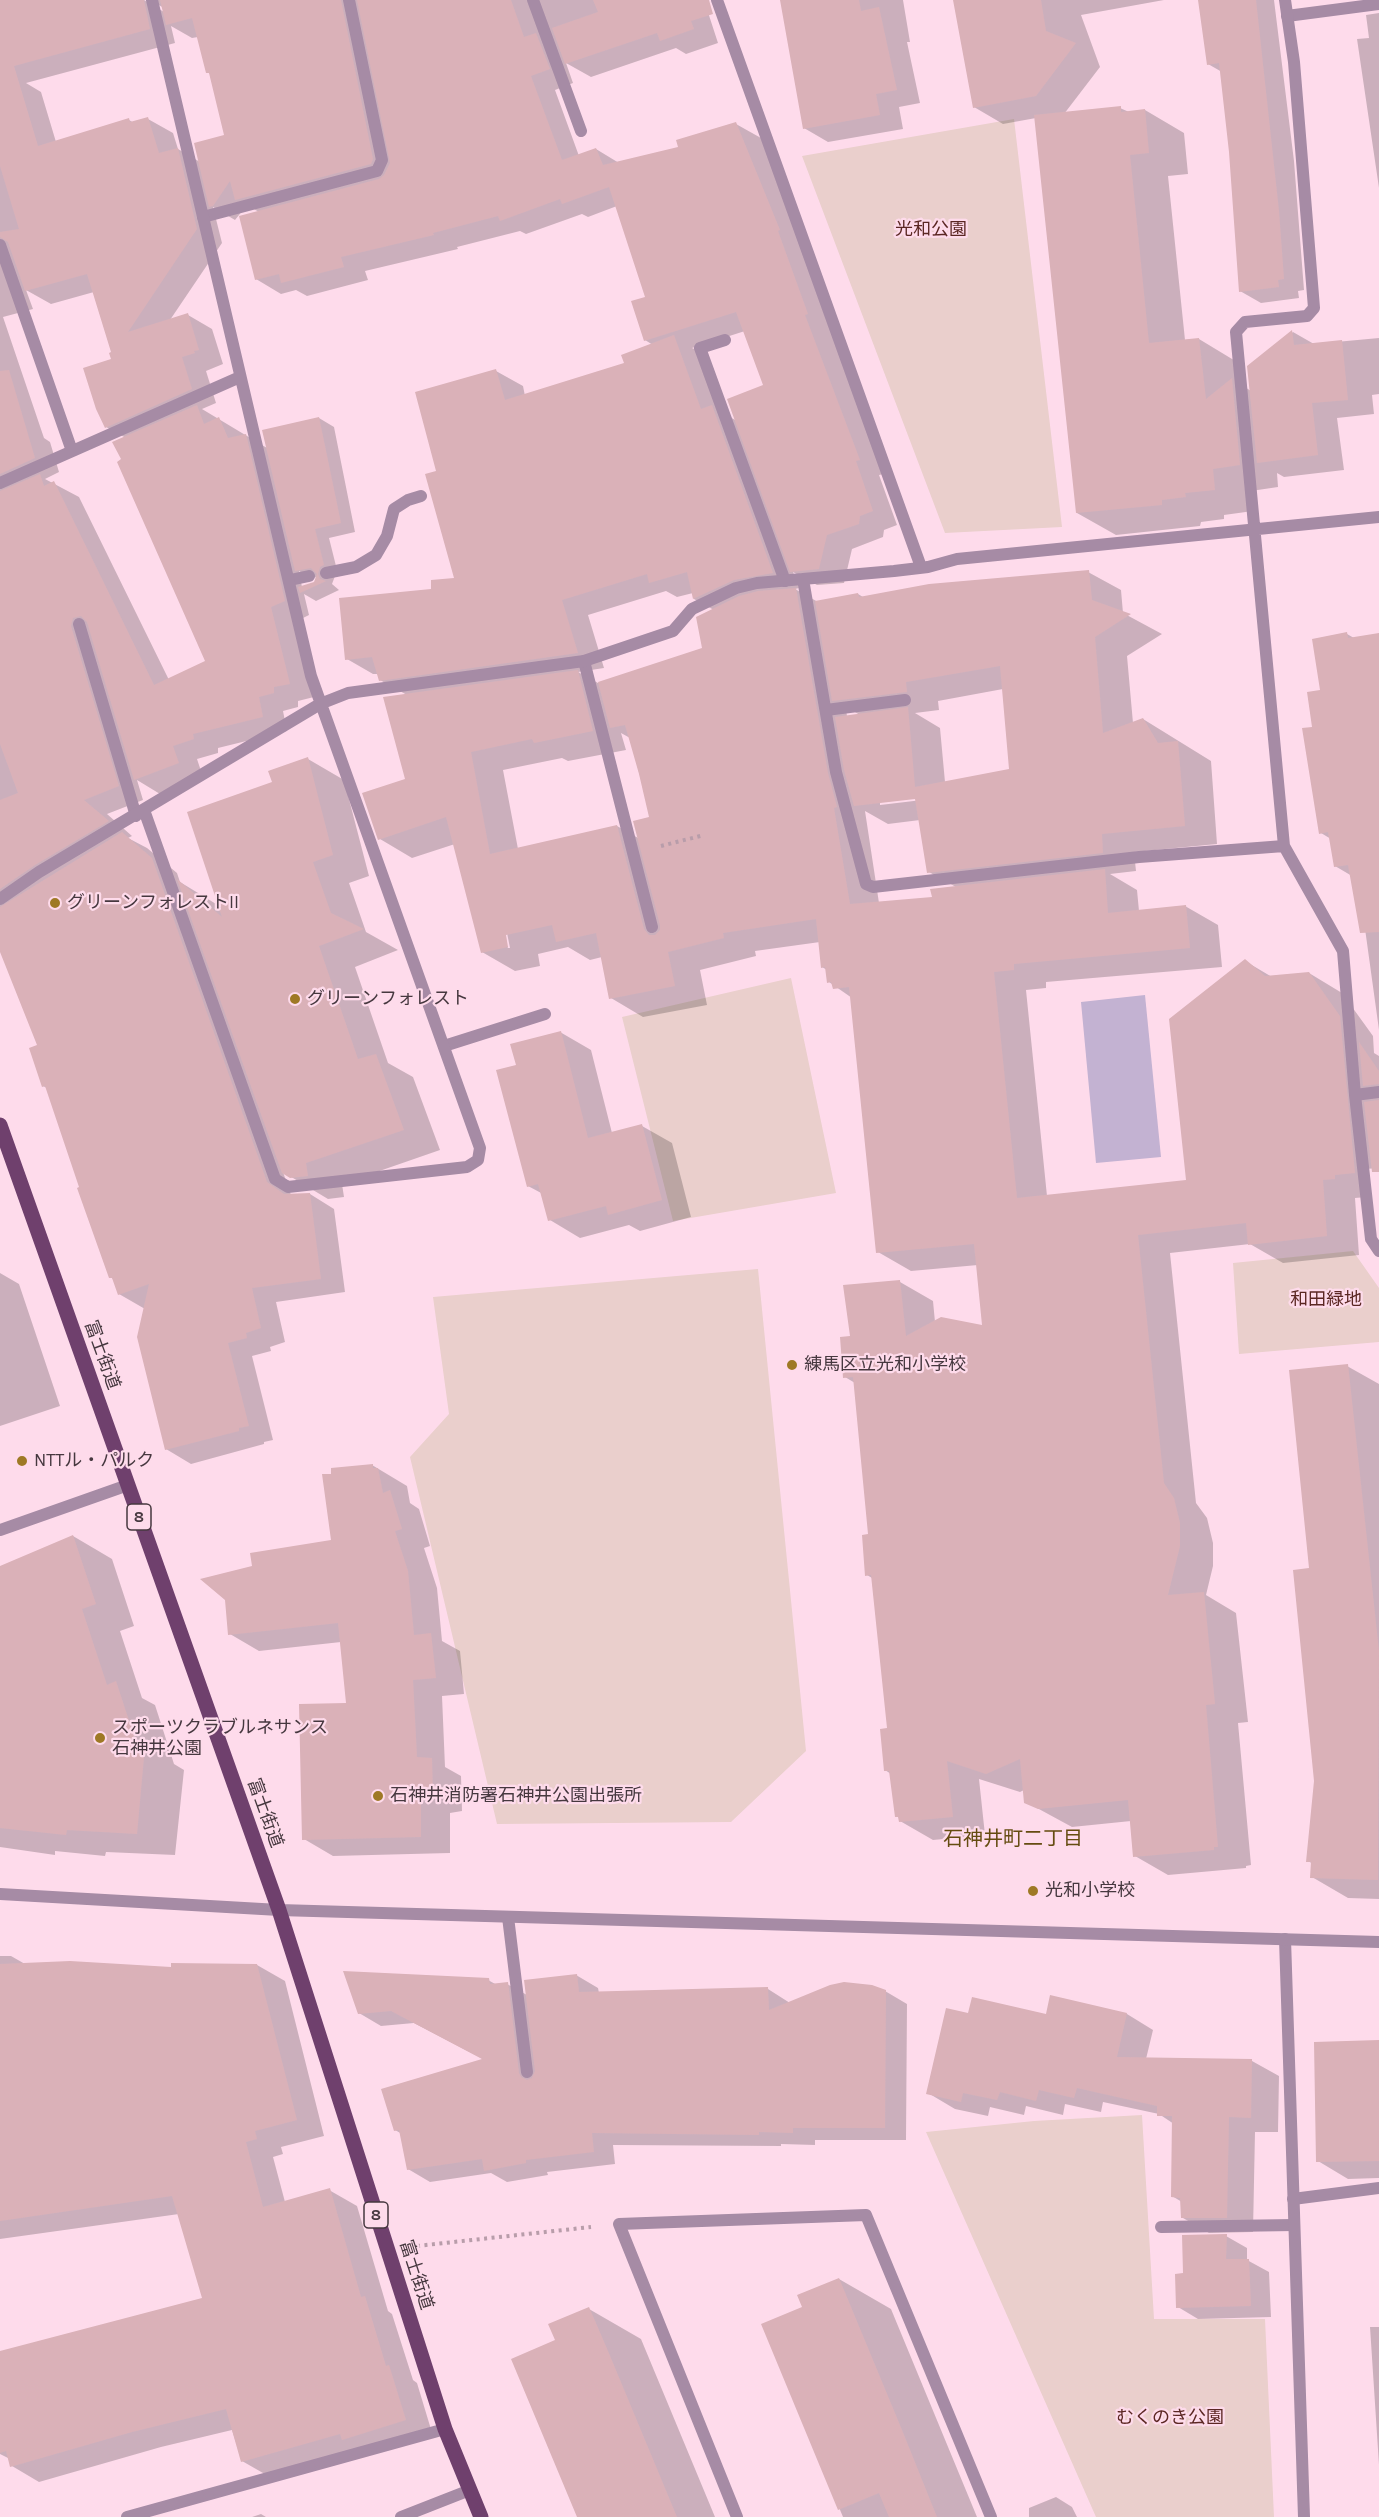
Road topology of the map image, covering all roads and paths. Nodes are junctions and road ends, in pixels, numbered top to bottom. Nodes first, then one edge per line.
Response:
1 (152, 0) edge
2 (349, 0) edge
3 (533, 0) edge
4 (717, 0) edge
5 (1285, 0) edge
6 (1379, 4) edge
7 (1287, 16) junction
8 (581, 131) dead end
9 (203, 217) junction
10 (0, 244) edge
11 (725, 340) dead end
12 (240, 377) junction
13 (72, 451) junction
14 (0, 483) edge
15 (421, 496) dead end
16 (1379, 517) edge
17 (1254, 529) junction
18 (921, 567) junction
19 (326, 573) dead end
20 (309, 576) dead end
21 (803, 579) junction
22 (290, 580) junction
23 (785, 581) junction
24 (80, 624) dead end
25 (584, 661) junction
26 (905, 700) dead end
27 (320, 704) junction
28 (826, 710) junction
29 (140, 813) junction
30 (704, 835) dead end
31 (1284, 846) junction
32 (633, 853) junction
33 (0, 899) edge
34 (652, 927) dead end
35 (545, 1014) dead end
36 (444, 1046) junction
37 (1379, 1092) edge
38 (1355, 1095) junction
39 (0, 1125) edge
40 (1379, 1251) edge
41 (128, 1485) junction
42 (0, 1530) edge
43 (0, 1894) edge
44 (279, 1910) junction
45 (508, 1917) junction
46 (1286, 1939) junction
47 (1379, 1942) edge
48 (527, 2072) dead end
49 (1379, 2187) edge
50 (1293, 2199) junction
51 (619, 2224) junction
52 (1294, 2225) junction
53 (1161, 2227) dead end
54 (416, 2246) dead end
55 (445, 2429) junction
56 (470, 2490) junction
57 (127, 2517) edge
58 (401, 2517) edge
59 (481, 2517) edge
60 (737, 2517) edge
61 (991, 2517) edge
62 (1304, 2517) edge

1 - 9 street
2 - 9 street
3 - 8 street
4 - 18 street
5 - 7 street
6 - 7 street
7 - 17 street
9 - 12 street
10 - 13 street
11 - 23 street
12 - 13 street
12 - 22 street
13 - 14 street
15 - 19 street
16 - 17 street
17 - 18 street
17 - 31 street
18 - 21 street
20 - 22 street
21 - 23 street
21 - 28 street
22 - 27 street
23 - 25 street
24 - 29 street
25 - 27 street
25 - 32 street
26 - 28 street
27 - 29 street
27 - 36 street
28 - 31 street
29 - 33 street
29 - 36 street
30 - 32 path
31 - 38 street
32 - 34 street
35 - 36 street
37 - 38 street
38 - 40 street
39 - 41 main road, 富士街道 / 8
41 - 42 street
41 - 44 main road, 富士街道 / 8
43 - 44 street
44 - 45 street
44 - 55 main road, 富士街道 / 8
45 - 46 street
45 - 48 street
46 - 47 street
46 - 50 street
49 - 50 street
50 - 52 street
51 - 54 path
51 - 60 street
51 - 61 street
52 - 53 street
52 - 62 street
55 - 56 main road, 富士街道 / 8
55 - 57 street
56 - 58 street
56 - 59 main road, 富士街道 / 8

